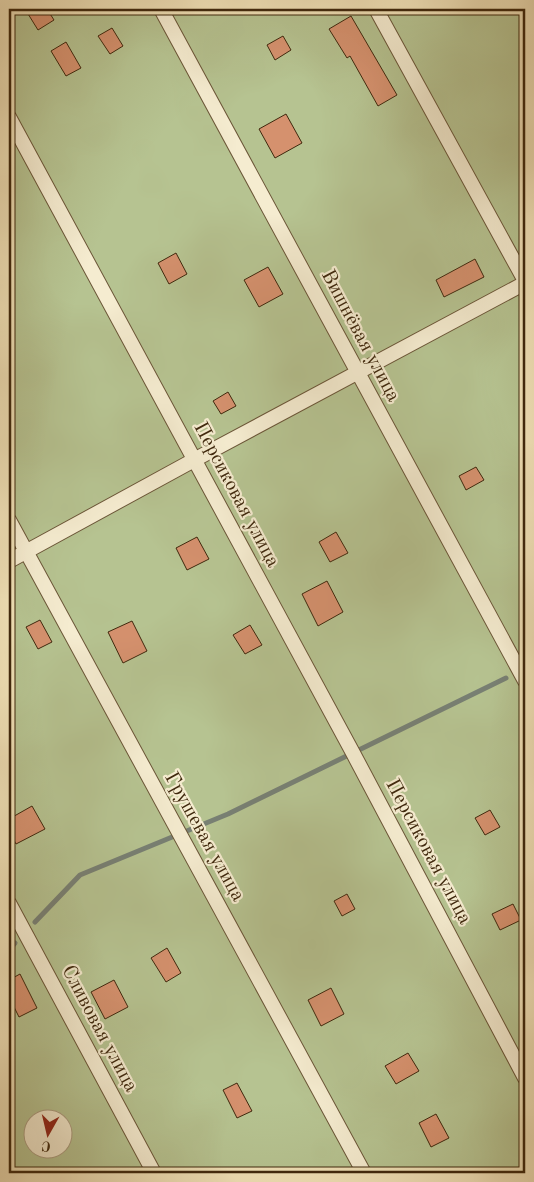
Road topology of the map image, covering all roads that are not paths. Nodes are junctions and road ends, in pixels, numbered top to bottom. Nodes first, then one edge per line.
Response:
1 (161, 9) edge
2 (376, 9) edge
3 (9, 117) edge
4 (525, 282) edge
5 (357, 372) junction
6 (194, 460) junction
7 (9, 520) edge
8 (25, 551) junction
9 (9, 561) edge
10 (525, 681) edge
11 (9, 903) edge
12 (525, 1078) edge
13 (154, 1173) edge
14 (364, 1173) edge

1 - 5 street, Вишнёвая улица
2 - 4 street
3 - 6 street, Персиковая улица
4 - 5 street
5 - 6 street
5 - 10 street, Вишнёвая улица
6 - 8 street
6 - 12 street, Персиковая улица
7 - 8 street, Грушевая улица
8 - 9 street
8 - 14 street, Грушевая улица
11 - 13 street, Сливовая улица

